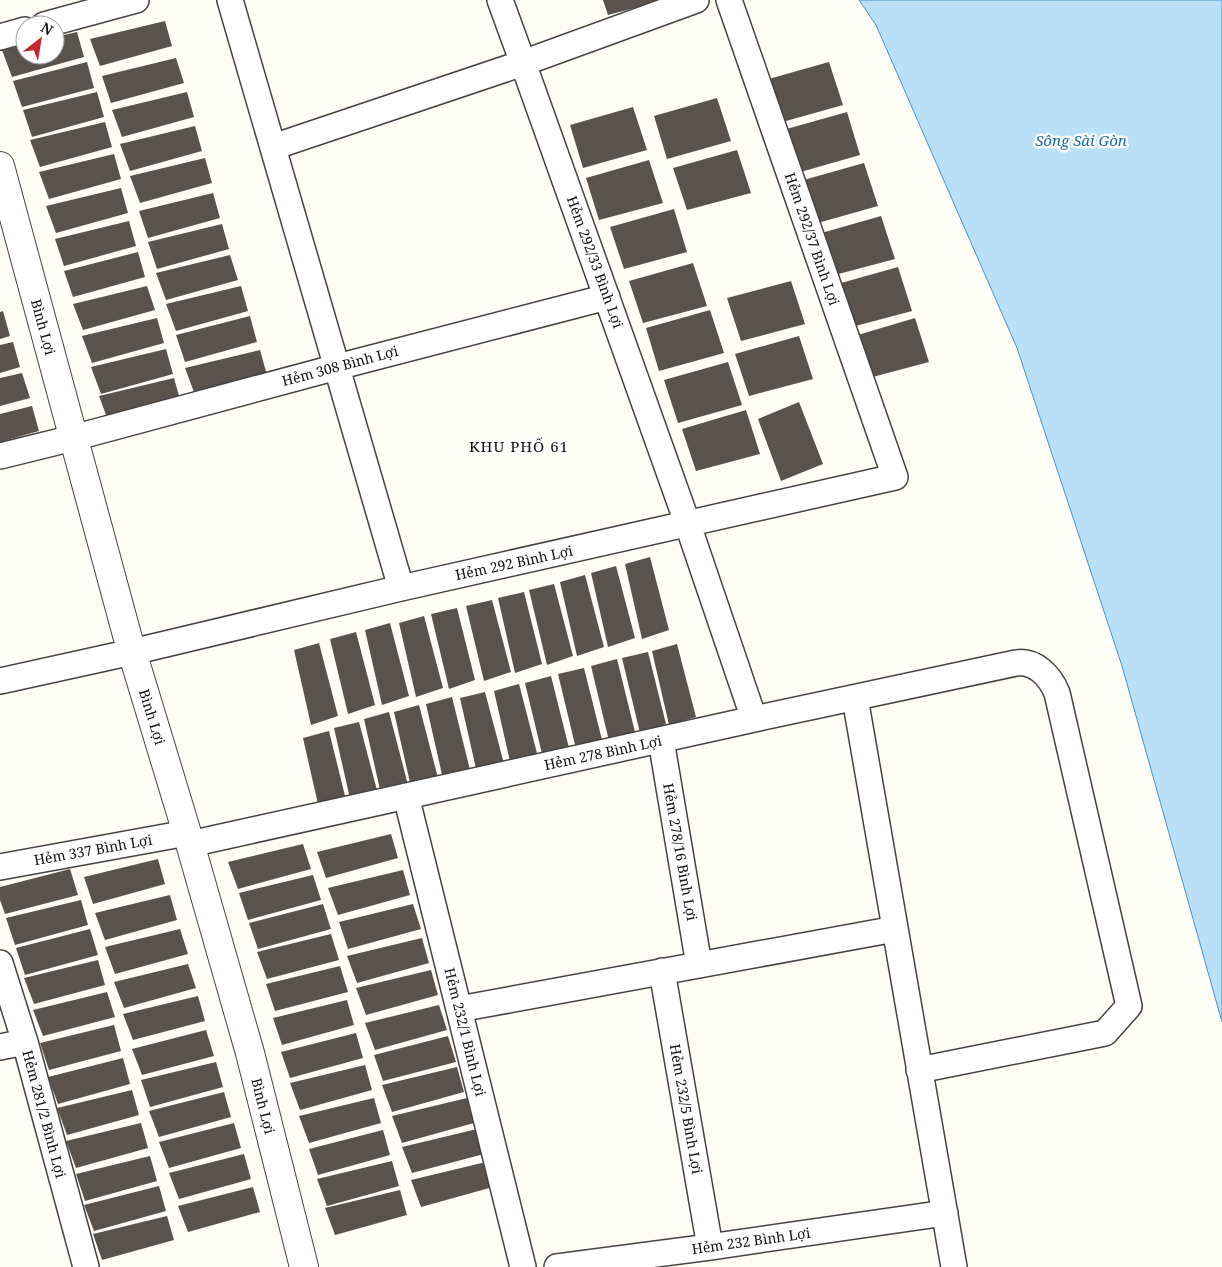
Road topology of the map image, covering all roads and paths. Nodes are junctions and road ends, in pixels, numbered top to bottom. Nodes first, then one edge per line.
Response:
1 (136, 0) edge
2 (230, 0) edge
3 (500, 0) edge
4 (694, 0) edge
5 (729, 0) edge
6 (65, 19) edge
7 (15, 33) edge
8 (0, 37) edge
9 (523, 63) junction
10 (273, 148) junction
11 (0, 166) edge
12 (607, 297) junction
13 (337, 367) junction
14 (73, 438) junction
15 (0, 456) edge
16 (896, 478) joint
17 (688, 525) junction
18 (401, 588) junction
19 (132, 652) junction
20 (0, 682) edge
21 (855, 698) junction
22 (754, 719) junction
23 (661, 740) junction
24 (406, 796) junction
25 (188, 839) junction
26 (0, 867) edge
27 (894, 929) junction
28 (0, 963) edge
29 (699, 964) junction
30 (662, 972) junction
31 (459, 1009) junction
32 (25, 1042) junction
33 (0, 1047) edge
34 (919, 1070) junction
35 (945, 1213) junction
36 (710, 1247) junction
37 (86, 1267) edge
38 (304, 1267) edge
39 (523, 1267) edge
40 (557, 1267) edge
41 (954, 1267) edge

1 - 6 street
2 - 10 street
3 - 9 street, Hẻm 292/33 Bình Lợi
4 - 9 street
5 - 16 street, Hẻm 292/37 Bình Lợi
7 - 8 street
9 - 10 street
9 - 12 street, Hẻm 292/33 Bình Lợi
10 - 13 street
11 - 14 street, Bình Lợi
12 - 13 street, Hẻm 308 Bình Lợi
12 - 17 street, Hẻm 292/33 Bình Lợi
13 - 14 street, Hẻm 308 Bình Lợi
13 - 18 street
14 - 15 street, Hẻm 308 Bình Lợi
14 - 19 street, Bình Lợi
16 - 17 street, Hẻm 292 Bình Lợi
17 - 18 street, Hẻm 292 Bình Lợi
17 - 22 street, Hẻm 292/33 Bình Lợi
18 - 19 street, Hẻm 292 Bình Lợi
19 - 20 street, Hẻm 292 Bình Lợi
19 - 25 street, Bình Lợi
21 - 22 street, Hẻm 278 Bình Lợi
21 - 27 street
21 - 34 street, Hẻm 278 Bình Lợi
22 - 23 street, Hẻm 278 Bình Lợi
23 - 24 street, Hẻm 278 Bình Lợi
23 - 29 street, Hẻm 278/16 Bình Lợi
24 - 25 street, Hẻm 278 Bình Lợi
24 - 31 street, Hẻm 232/1 Bình Lợi
25 - 26 street, Hẻm 337 Bình Lợi
25 - 38 street, Bình Lợi
27 - 29 street
27 - 34 street
28 - 32 street, Hẻm 281/2 Bình Lợi
29 - 30 street
30 - 31 street
30 - 36 street, Hẻm 232/5 Bình Lợi
31 - 39 street, Hẻm 232/1 Bình Lợi
32 - 33 street
32 - 37 street, Hẻm 281/2 Bình Lợi
34 - 35 street
35 - 36 street, Hẻm 232 Bình Lợi
35 - 41 street
36 - 40 street, Hẻm 232 Bình Lợi

